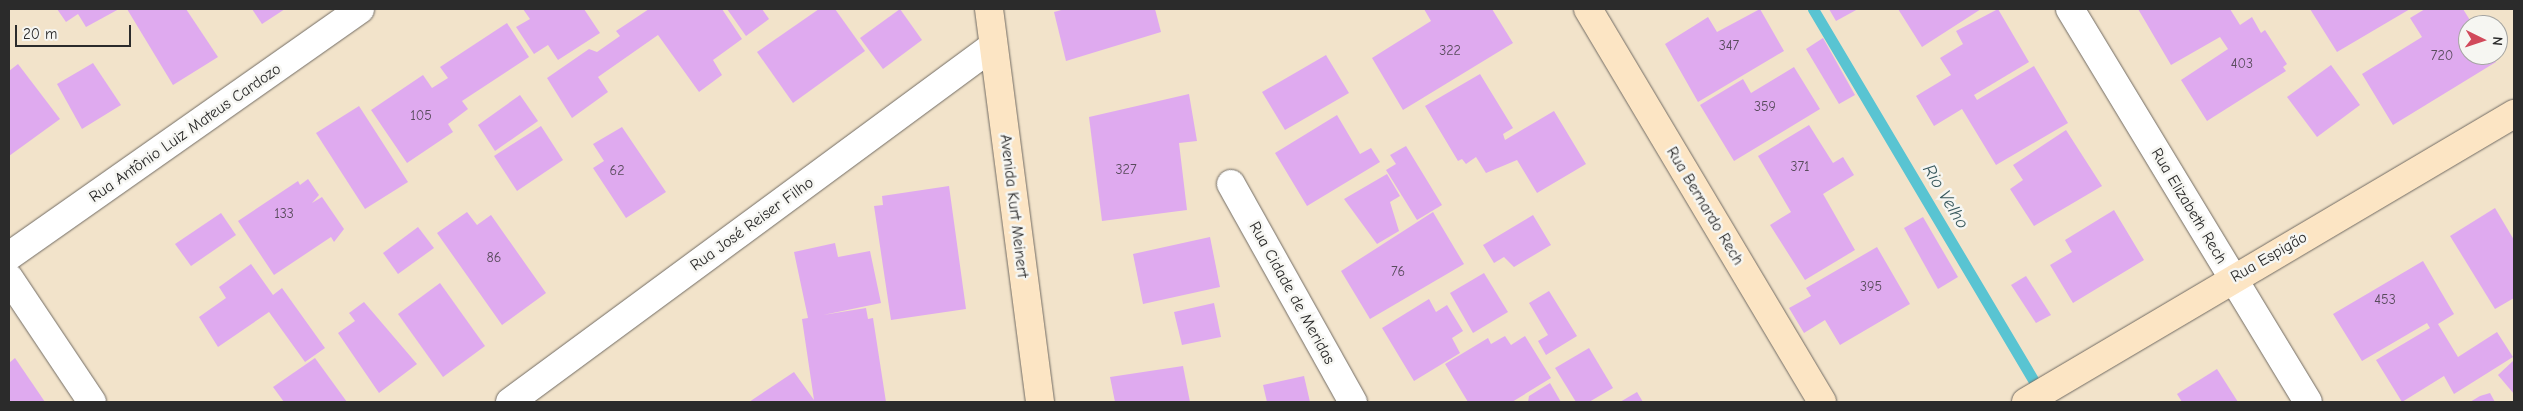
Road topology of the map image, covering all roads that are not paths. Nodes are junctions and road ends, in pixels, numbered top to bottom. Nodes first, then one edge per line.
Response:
1 (360, 9) edge
2 (989, 9) edge
3 (1588, 9) edge
4 (2070, 9) edge
5 (993, 46) junction
6 (2514, 114) edge
7 (1231, 184) dead end
8 (9, 256) edge
9 (9, 278) edge
10 (2233, 278) junction
11 (2039, 394) edge
12 (92, 402) edge
13 (510, 402) edge
14 (1040, 402) edge
15 (1353, 402) edge
16 (1822, 402) edge
17 (2308, 402) edge

1 - 8 street, Rua Antônio Luiz Mateus Cardozo
2 - 5 main road, Avenida Kurt Meinert
3 - 16 main road, Rua Bernardo Rech
4 - 10 street, Rua Elizabeth Rech
5 - 13 street, Rua José Reiser Filho
5 - 14 main road, Avenida Kurt Meinert
6 - 10 main road, Rua Espigão
7 - 15 street, Rua Cidade de Meridas
9 - 12 street
10 - 11 main road, Rua Espigão
10 - 17 street, Rua Elizabeth Rech

